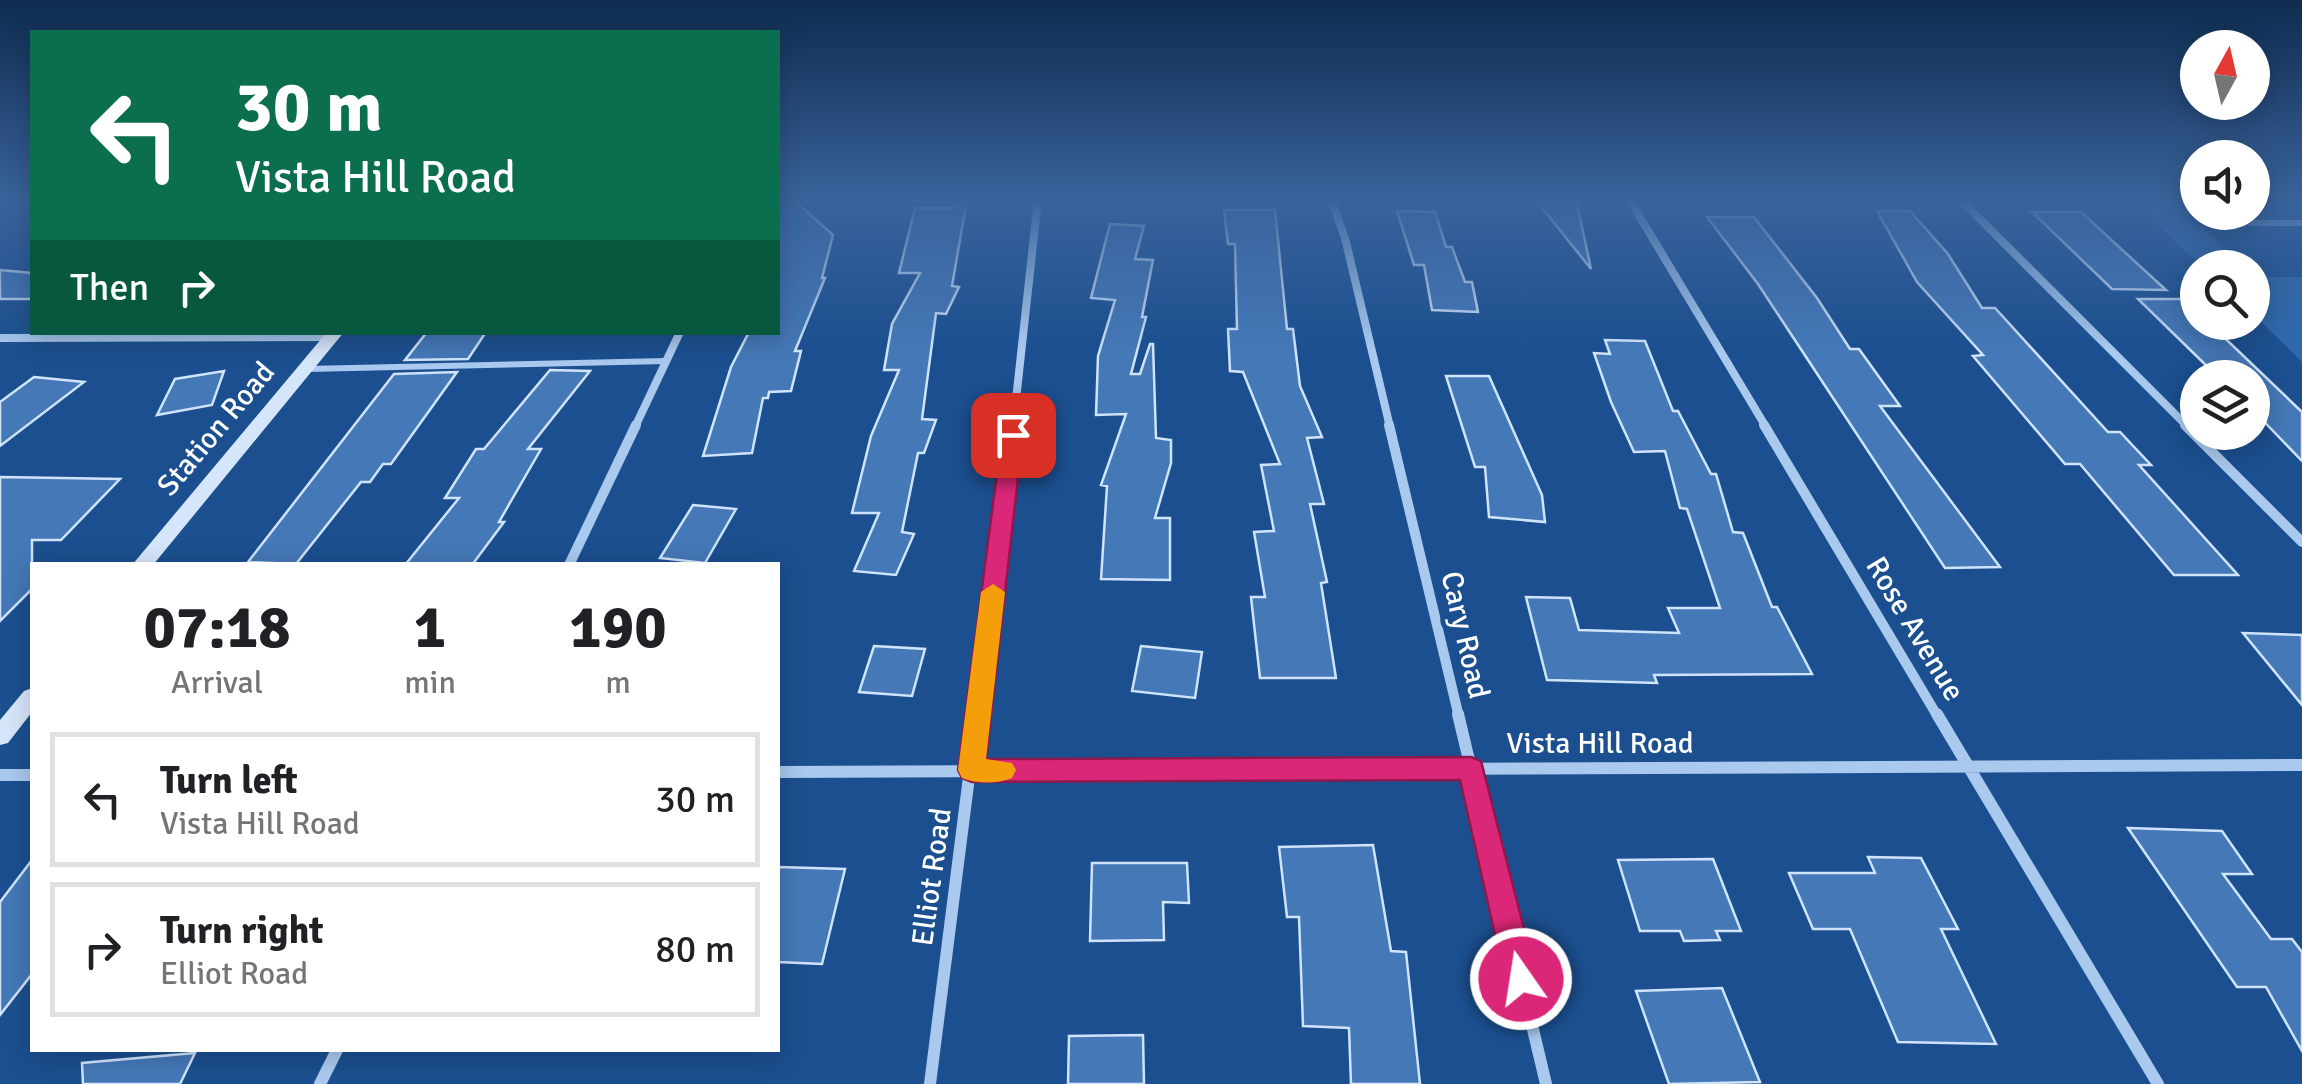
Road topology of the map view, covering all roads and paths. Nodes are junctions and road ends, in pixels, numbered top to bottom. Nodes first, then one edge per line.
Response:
1 (1033, 250) edge
2 (1347, 250) edge
3 (1659, 250) edge
4 (2010, 250) edge
5 (335, 335) edge
6 (679, 335) edge
7 (0, 338) edge
8 (666, 362) junction
9 (306, 368) junction
10 (2302, 542) edge
11 (144, 562) edge
12 (570, 562) edge
13 (30, 699) edge
14 (0, 736) edge
15 (2302, 764) edge
16 (1967, 766) junction
17 (1471, 768) junction
18 (972, 770) junction
19 (780, 772) edge
20 (0, 775) edge
21 (30, 775) edge
22 (336, 1052) edge
23 (320, 1084) edge
24 (930, 1084) edge
25 (1546, 1084) edge
26 (2158, 1084) edge

1 - 18 street, Elliot Road
2 - 17 street, Cary Road
3 - 16 street, Rose Avenue
4 - 10 street
5 - 7 street
5 - 9 street, Station Road
6 - 8 street
8 - 9 lane
8 - 12 street
9 - 11 street, Station Road
13 - 14 street
15 - 16 street, Vista Hill Road
16 - 17 street, Vista Hill Road
16 - 26 street, Rose Avenue
17 - 18 street, Vista Hill Road
17 - 25 street, Cary Road
18 - 19 street, Vista Hill Road
18 - 24 street, Elliot Road
20 - 21 street
22 - 23 street

